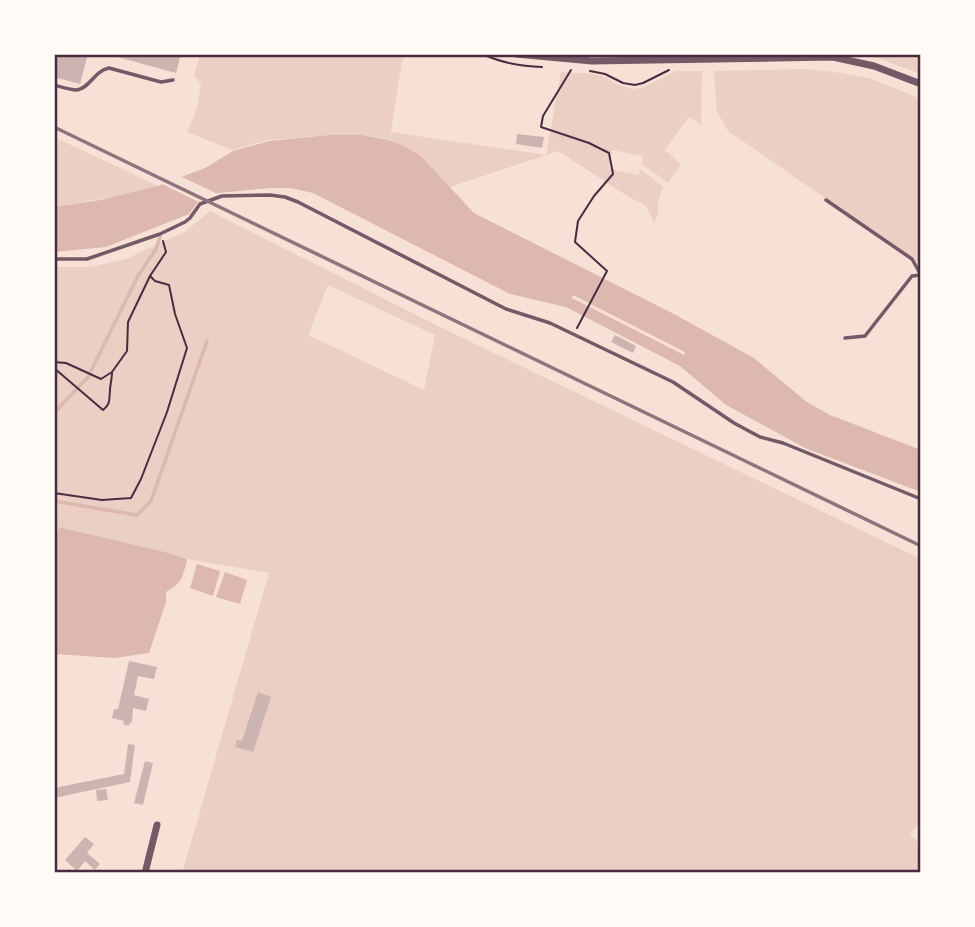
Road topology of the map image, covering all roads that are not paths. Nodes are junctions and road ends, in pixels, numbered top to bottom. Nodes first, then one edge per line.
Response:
1 (517, 55) edge
2 (629, 57) edge
3 (173, 80) dead end
4 (921, 84) edge
5 (54, 85) edge
6 (826, 200) dead end
7 (54, 259) edge
8 (921, 275) edge
9 (845, 338) dead end
10 (921, 499) edge
11 (157, 825) dead end
12 (145, 873) edge

1 - 2 street
2 - 4 street
3 - 5 lane
6 - 8 lane
7 - 10 lane
8 - 9 lane
11 - 12 street

